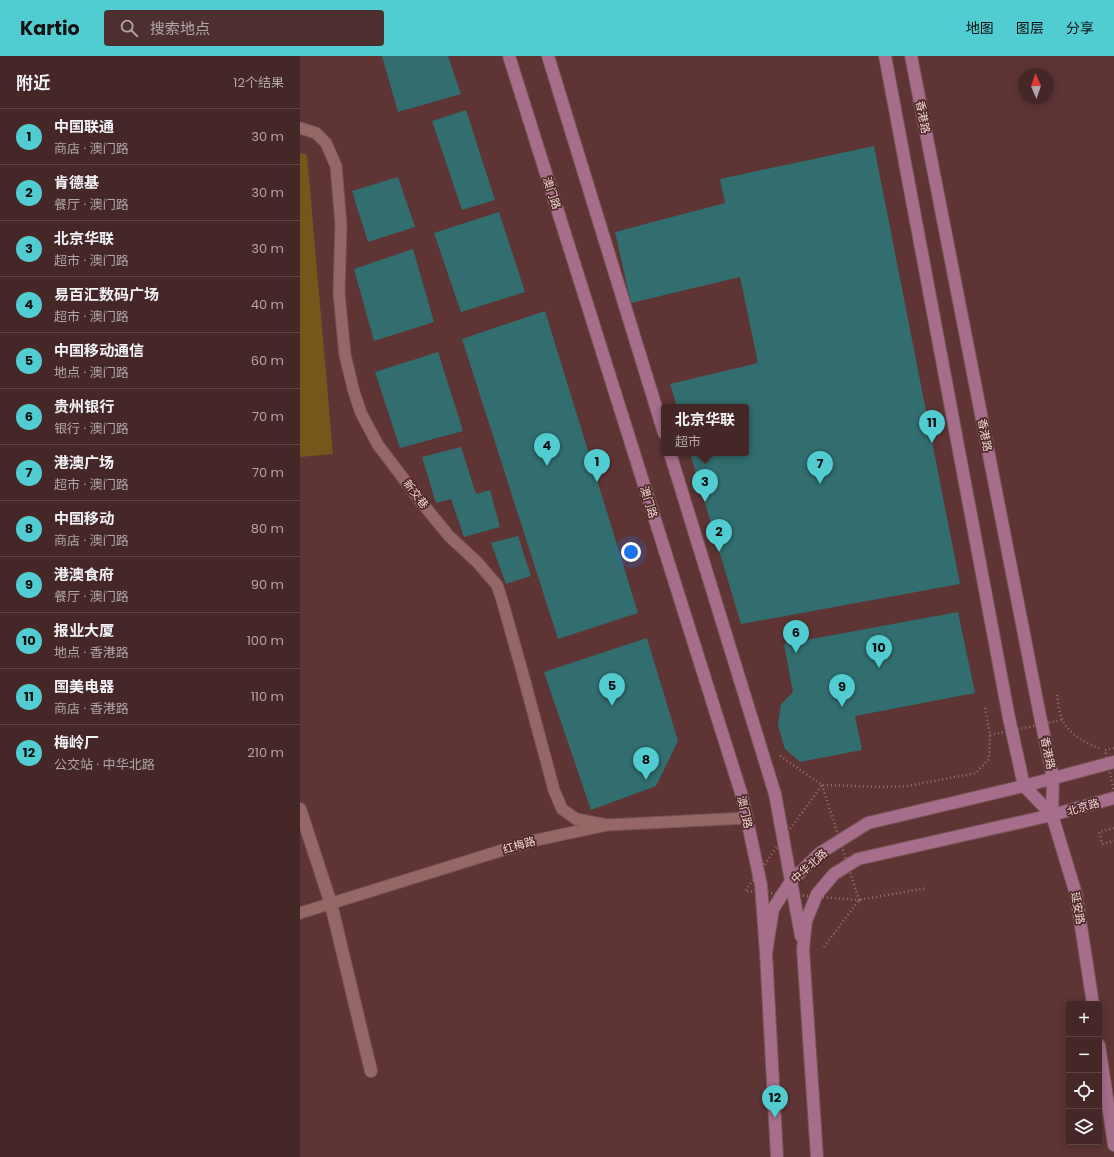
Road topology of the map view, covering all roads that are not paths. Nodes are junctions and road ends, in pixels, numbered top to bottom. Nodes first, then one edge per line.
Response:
1 (509, 56) edge
2 (548, 56) edge
3 (885, 56) edge
4 (911, 56) edge
5 (300, 128) edge
6 (661, 424) edge
7 (671, 456) edge
8 (1114, 762) edge
9 (1053, 777) junction
10 (1024, 786) junction
11 (1114, 798) edge
12 (300, 808) edge
13 (1052, 815) junction
14 (746, 818) junction
15 (607, 825) junction
16 (791, 881) junction
17 (331, 904) junction
18 (300, 913) edge
19 (803, 949) junction
20 (766, 953) junction
21 (1093, 1001) edge
22 (1102, 1065) edge
23 (371, 1071) dead end
24 (1114, 1145) edge
25 (777, 1157) edge
26 (817, 1157) edge

1 - 14 main road, 澳门路
2 - 6 main road
3 - 10 main road
4 - 9 main road, 香港路
5 - 15 lane, 新交巷
7 - 16 main road
8 - 9 main road
9 - 10 main road
9 - 13 main road, 香港路
10 - 13 main road
10 - 16 main road, 中华北路
11 - 13 main road, 北京路
12 - 17 street
13 - 19 main road, 中华北路
13 - 21 main road, 延安路
14 - 15 lane, 红梅路
14 - 20 main road, 澳门路
15 - 17 lane, 红梅路
16 - 19 main road
16 - 20 main road, 中华北路
17 - 18 lane, 红梅路
17 - 23 street
19 - 26 main road, 中华北路
20 - 25 main road, 中华北路
22 - 24 main road

